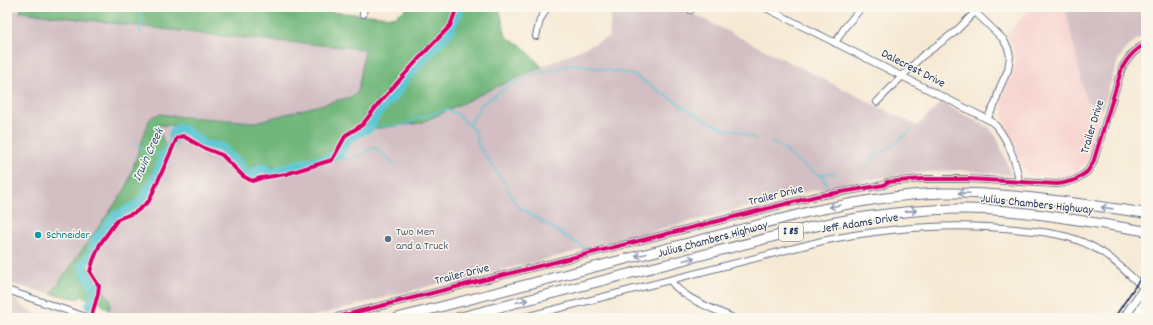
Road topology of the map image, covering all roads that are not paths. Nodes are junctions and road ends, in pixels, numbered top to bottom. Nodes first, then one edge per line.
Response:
1 (364, 7) edge
2 (547, 7) edge
3 (862, 7) edge
4 (970, 7) edge
5 (980, 7) edge
6 (768, 8) edge
7 (976, 12) junction
8 (363, 14) dead end
9 (536, 36) dead end
10 (835, 42) junction
11 (1146, 44) edge
12 (902, 76) junction
13 (877, 102) dead end
14 (987, 119) junction
15 (1018, 181) junction
16 (1146, 213) edge
17 (1146, 231) edge
18 (670, 280) junction
19 (1145, 288) edge
20 (7, 290) edge
21 (1146, 301) edge
22 (88, 318) edge
23 (333, 318) edge
24 (397, 318) edge
25 (457, 318) edge
26 (521, 318) edge
27 (733, 318) edge
28 (1124, 318) edge
29 (1134, 318) edge

1 - 8 street
2 - 9 street
3 - 10 street
4 - 7 street
5 - 7 street
6 - 10 street, Dalecrest Drive
7 - 12 street
7 - 14 street
10 - 12 street, Dalecrest Drive
11 - 15 street, Trailer Drive
12 - 13 street
12 - 14 street, Dalecrest Drive
14 - 15 street, Dalecrest Drive
15 - 23 street, Trailer Drive
16 -> 24 highway, Julius Chambers Highway / I 85
25 -> 17 highway, Julius Chambers Highway / I 85
18 - 19 street, Jeff Adams Drive
18 - 26 street, Jeff Adams Drive
18 - 27 street
19 - 28 main road
20 - 22 street
21 - 29 main road

